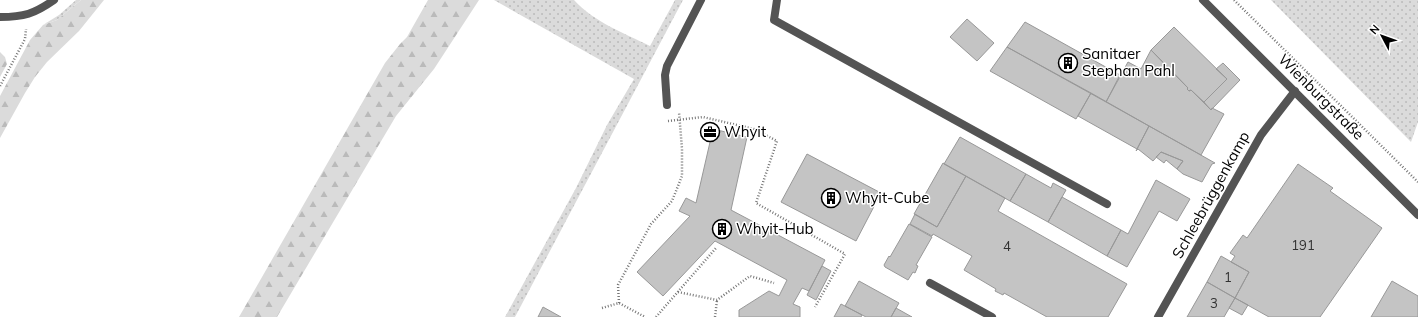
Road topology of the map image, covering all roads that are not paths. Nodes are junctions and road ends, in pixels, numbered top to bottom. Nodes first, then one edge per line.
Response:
1 (54, 0) edge
2 (701, 0) edge
3 (777, 0) edge
4 (1203, 0) edge
5 (0, 17) edge
6 (1295, 91) junction
7 (667, 105) dead end
8 (1107, 204) dead end
9 (1418, 215) edge
10 (930, 283) dead end
11 (992, 317) edge
12 (1158, 317) edge

1 - 5 street
2 - 7 street
3 - 8 street
4 - 6 street, Wienburgstraße
6 - 9 street, Wienburgstraße
6 - 12 street, Schleebrüggenkamp
10 - 11 street

